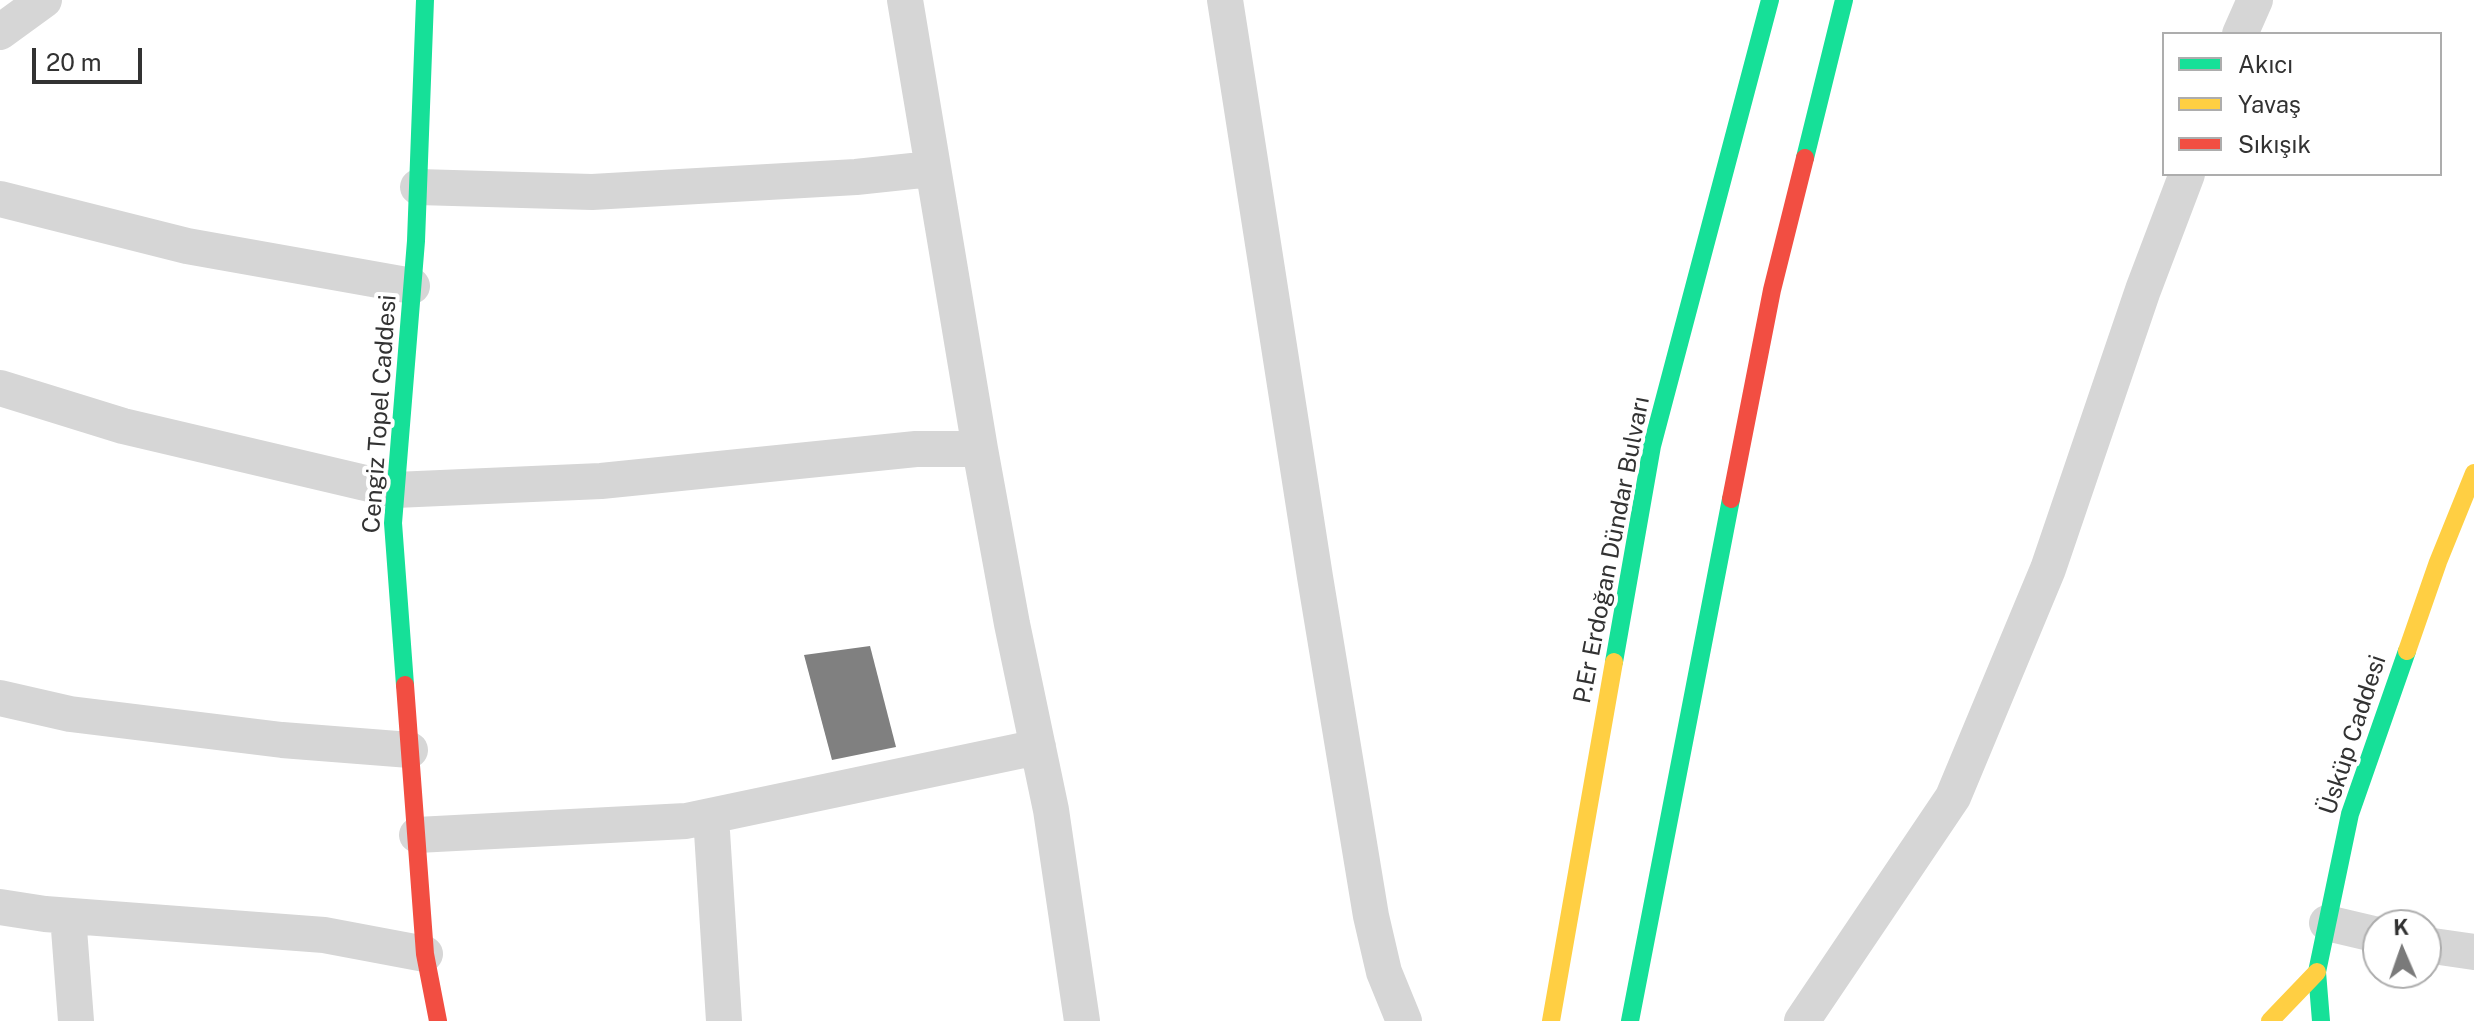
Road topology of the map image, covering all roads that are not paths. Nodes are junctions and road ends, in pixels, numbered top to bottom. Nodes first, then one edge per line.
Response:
1 (44, 0) edge
2 (425, 0) edge
3 (905, 0) edge
4 (1225, 0) edge
5 (1770, 0) edge
6 (1844, 0) edge
7 (2255, 0) edge
8 (0, 32) edge
9 (2241, 32) edge
10 (931, 169) junction
11 (2186, 176) edge
12 (418, 187) junction
13 (0, 199) edge
14 (412, 286) junction
15 (0, 388) edge
16 (980, 449) junction
17 (2474, 473) edge
18 (395, 490) junction
19 (0, 698) edge
20 (1038, 747) junction
21 (410, 750) junction
22 (711, 816) junction
23 (417, 835) junction
24 (0, 907) edge
25 (68, 916) junction
26 (2327, 923) junction
27 (2362, 931) edge
28 (2442, 947) edge
29 (2474, 952) edge
30 (425, 954) junction
31 (2317, 972) junction
32 (76, 1021) edge
33 (438, 1021) edge
34 (724, 1021) edge
35 (1082, 1021) edge
36 (1404, 1021) edge
37 (1551, 1021) edge
38 (1630, 1021) edge
39 (1802, 1021) edge
40 (2270, 1021) edge
41 (2321, 1021) edge

1 - 8 street
2 - 12 main road, Cengiz Topel Caddesi
3 - 10 street
4 - 36 street
5 - 37 main road, P.Er Erdoğan Dündar Bulvarı
6 - 38 main road
7 - 9 street
10 - 12 street
10 - 16 street
11 - 39 street
12 - 14 main road, Cengiz Topel Caddesi
13 - 14 street
14 - 18 main road, Cengiz Topel Caddesi
15 - 18 street
16 - 18 street
16 - 20 street
17 - 26 main road, Üsküp Caddesi
18 - 21 main road, Cengiz Topel Caddesi
19 - 21 street
20 - 22 street
20 - 35 street
21 - 23 main road, Cengiz Topel Caddesi
22 - 23 street
22 - 34 street
23 - 30 main road, Cengiz Topel Caddesi
24 - 25 street
25 - 30 street
25 - 32 street
26 - 27 street
26 - 31 main road, Üsküp Caddesi
28 - 29 street
30 - 33 main road, Cengiz Topel Caddesi
31 - 40 main road
31 - 41 main road, Üsküp Caddesi

